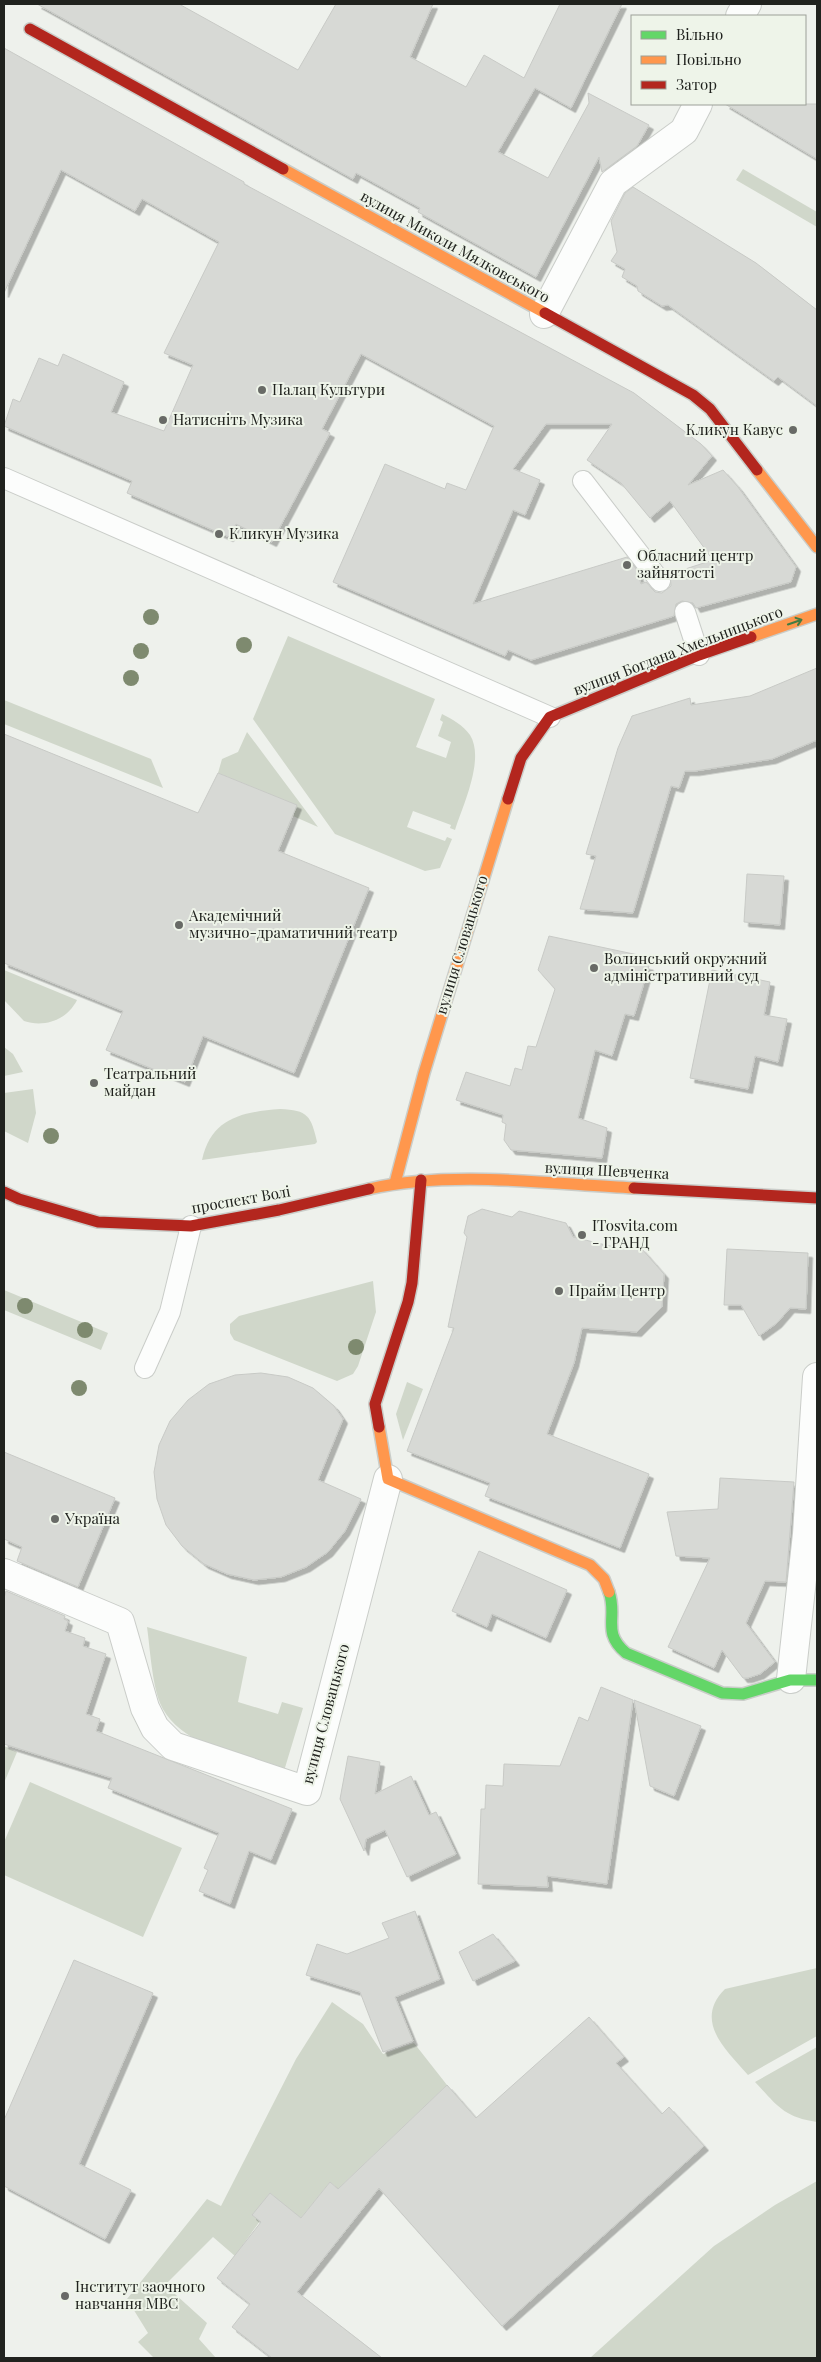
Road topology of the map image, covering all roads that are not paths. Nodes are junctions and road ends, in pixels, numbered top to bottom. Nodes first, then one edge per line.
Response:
1 (747, 4) edge
2 (741, 15) edge
3 (30, 29) dead end
4 (697, 105) edge
5 (544, 314) junction
6 (4, 478) edge
7 (584, 481) dead end
8 (817, 547) edge
9 (660, 581) dead end
10 (685, 612) dead end
11 (817, 614) edge
12 (699, 655) junction
13 (550, 717) junction
14 (421, 1180) junction
15 (395, 1183) junction
16 (4, 1192) edge
17 (817, 1198) edge
18 (191, 1226) junction
19 (145, 1368) dead end
20 (817, 1377) edge
21 (388, 1479) junction
22 (4, 1573) edge
23 (804, 1680) edge

1 - 2 street
3 - 5 street, вулиця Миколи Мялковського
4 - 5 street
5 - 8 street, вулиця Миколи Мялковського
6 - 13 lane
7 - 9 lane
10 - 12 lane
12 -> 11 street, вулиця Богдана Хмельницького
12 - 13 street, вулиця Богдана Хмельницького
13 - 15 street, вулиця Словацького
14 - 15 street, вулиця Шевченка
14 - 17 street, вулиця Шевченка
14 - 21 street, вулиця Словацького
15 - 18 street, проспект Волі
16 - 18 street, проспект Волі
18 - 19 lane
20 - 23 street
21 - 22 street, вулиця Словацького
21 - 23 street

